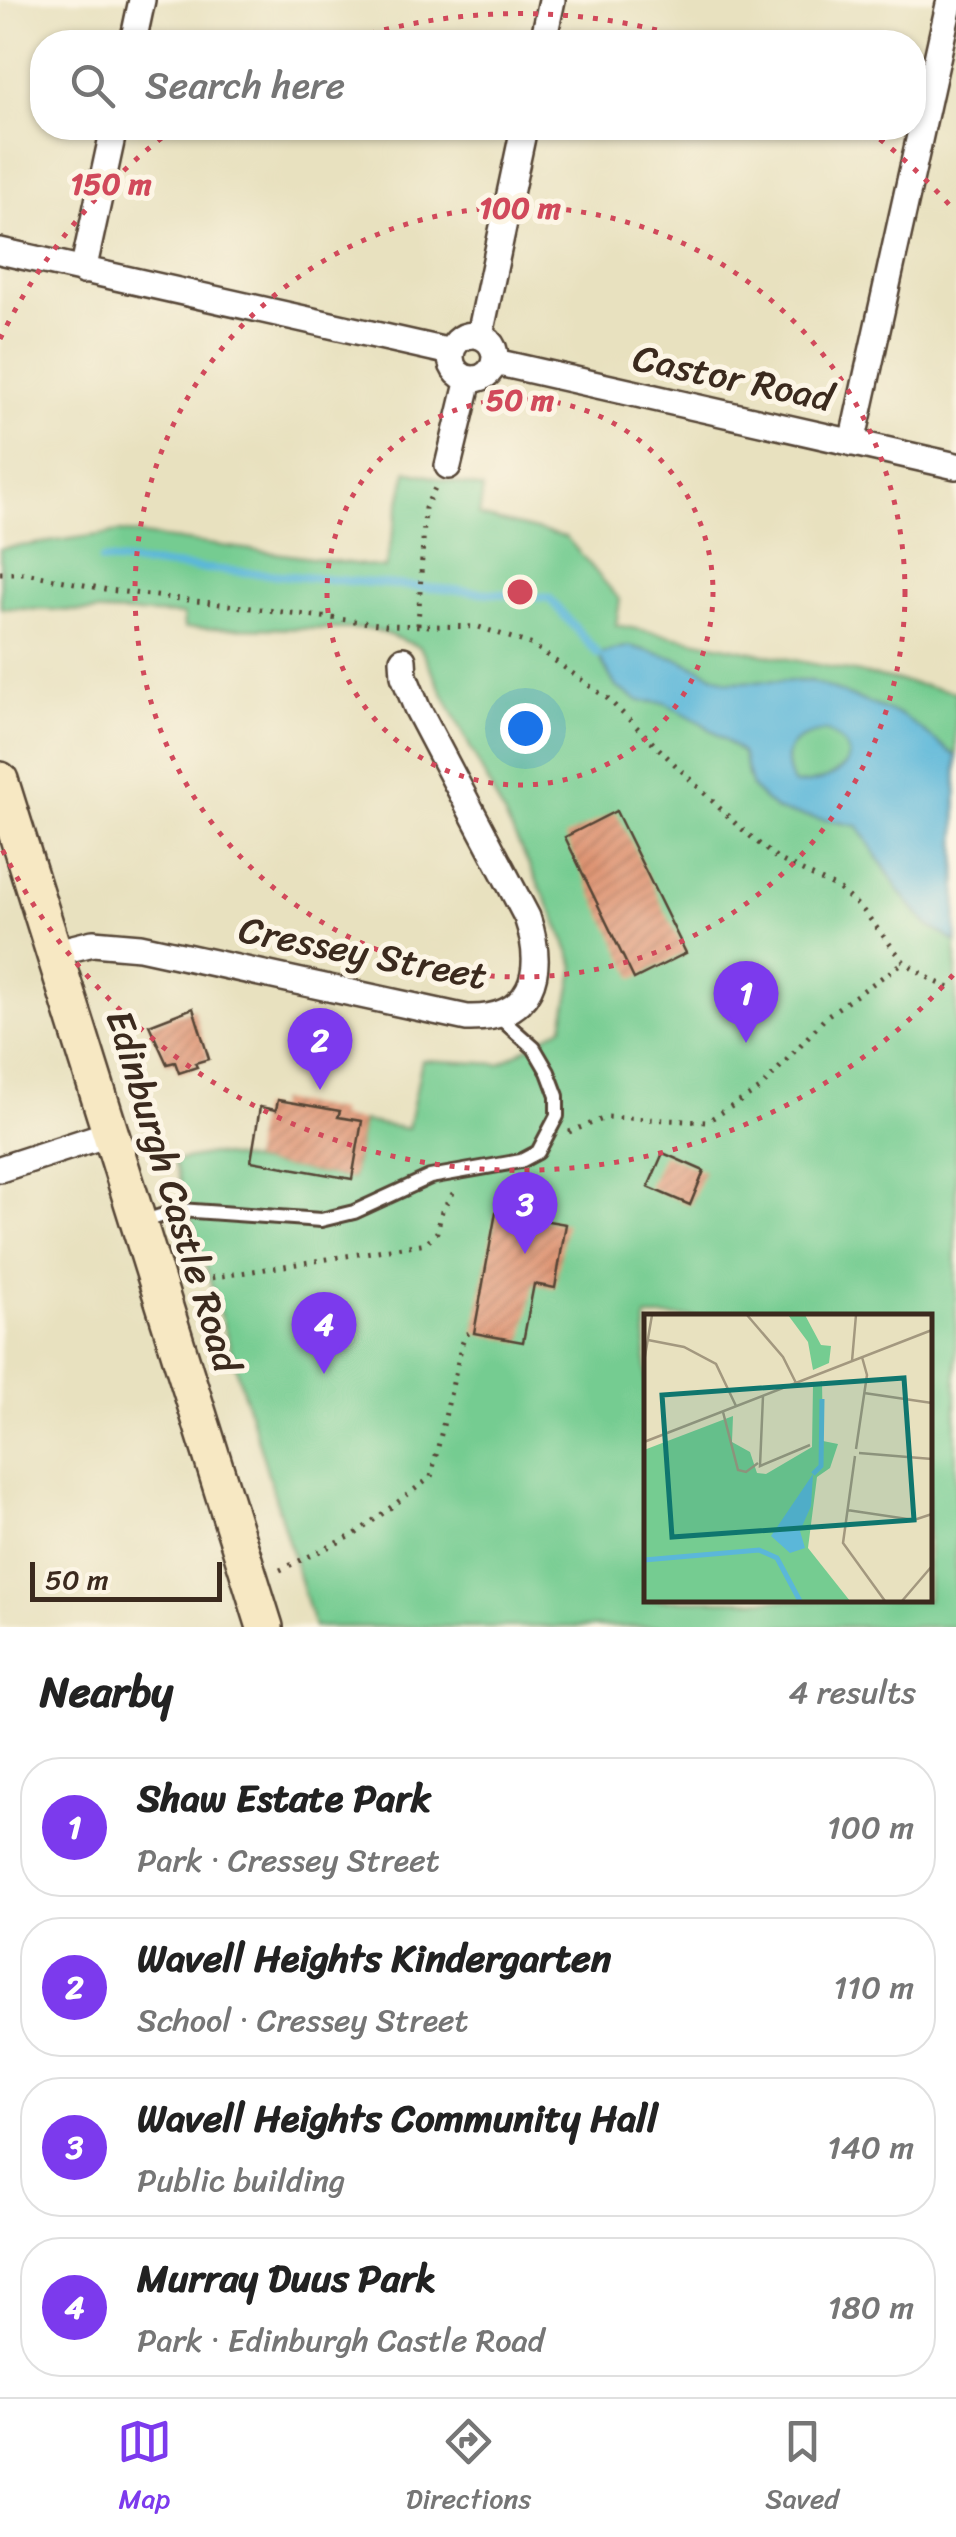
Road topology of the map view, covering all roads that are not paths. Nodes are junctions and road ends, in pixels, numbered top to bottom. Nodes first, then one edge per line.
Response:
1 (142, 0) edge
2 (552, 0) edge
3 (950, 0) edge
4 (136, 30) edge
5 (545, 30) edge
6 (926, 108) edge
7 (111, 140) edge
8 (521, 140) edge
9 (919, 140) edge
10 (0, 252) edge
11 (83, 271) junction
12 (480, 335) junction
13 (452, 352) junction
14 (495, 362) junction
15 (469, 379) junction
16 (852, 443) junction
17 (448, 466) road end
18 (956, 466) edge
19 (403, 660) dead end
20 (0, 780) edge
21 (54, 953) junction
22 (498, 1016) junction
23 (112, 1134) junction
24 (0, 1169) edge
25 (139, 1222) junction
26 (265, 1627) edge

1 - 4 street
2 - 5 street
3 - 6 street
7 - 11 street
8 - 12 street
9 - 16 street
10 - 11 street
11 - 13 street
12 - 13 street
12 - 14 street
13 - 15 street
14 - 15 street
14 - 16 street, Castor Road
15 - 17 street
16 - 18 street, Castor Road
19 - 22 street, Cressey Street
20 - 21 street, Edinburgh Castle Road
21 - 22 street, Cressey Street
21 - 23 street, Edinburgh Castle Road
22 - 25 lane
23 - 24 street
23 - 25 street, Edinburgh Castle Road
25 - 26 street, Edinburgh Castle Road

